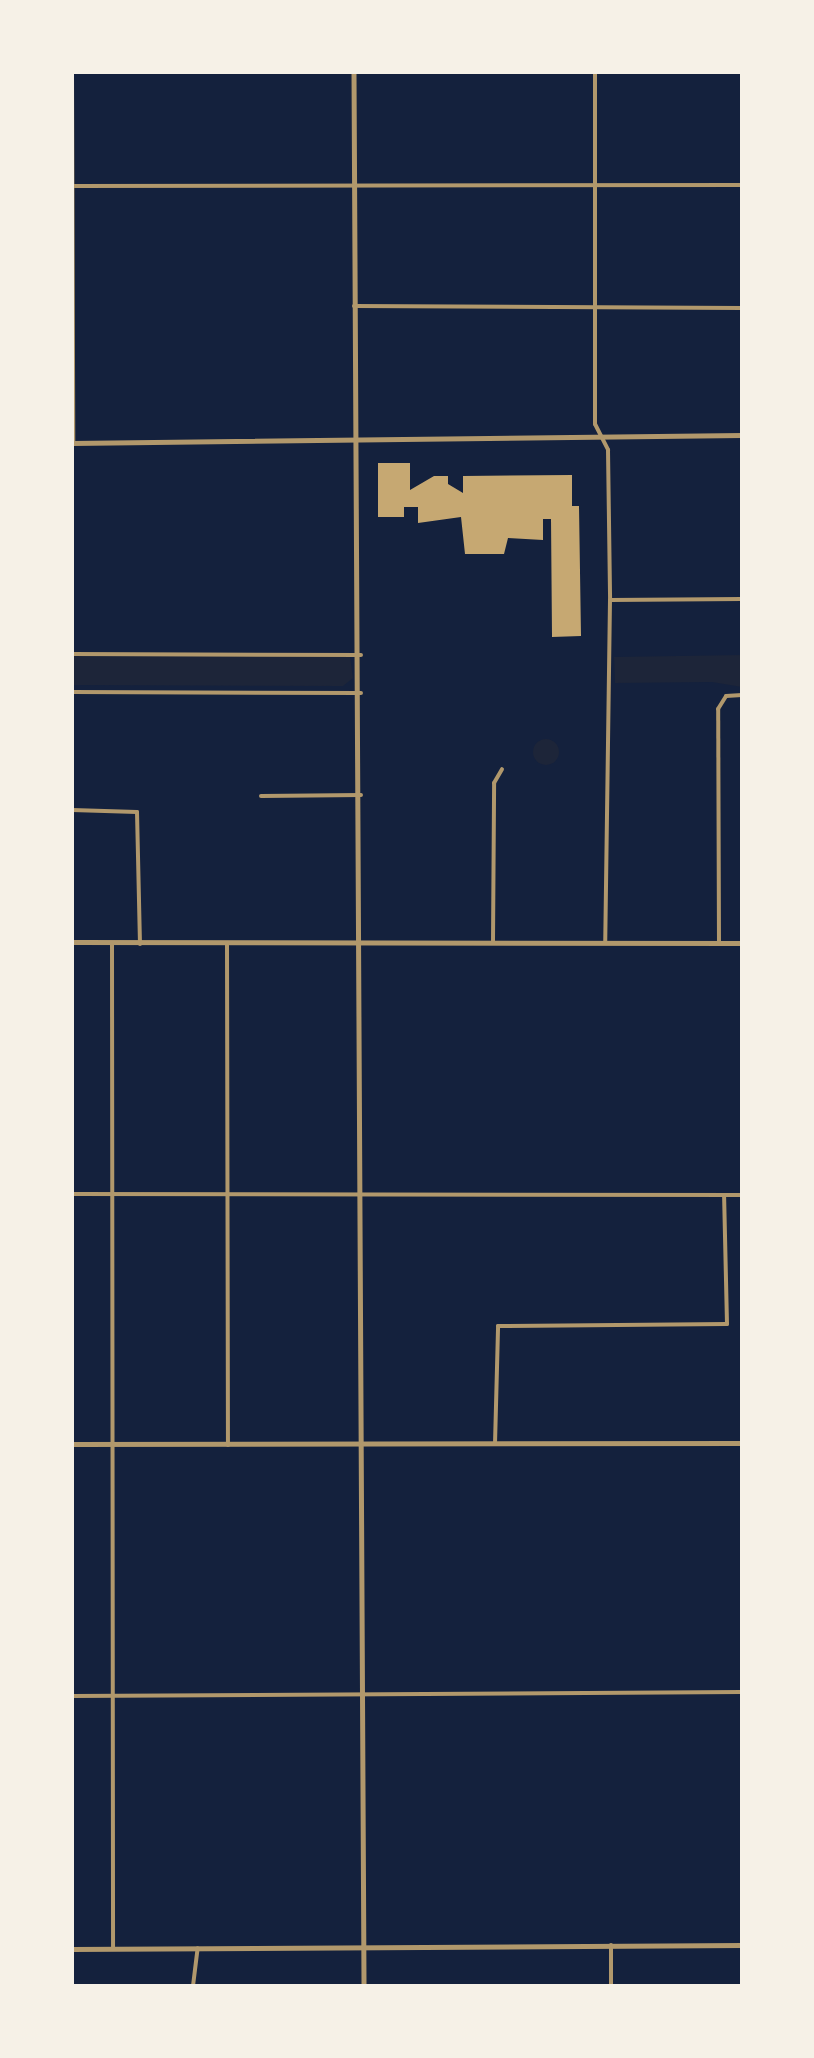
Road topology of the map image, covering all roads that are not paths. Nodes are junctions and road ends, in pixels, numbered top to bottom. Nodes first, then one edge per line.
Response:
1 (72, 72) edge
2 (354, 72) edge
3 (595, 72) edge
4 (354, 183) junction
5 (595, 183) junction
6 (742, 185) edge
7 (74, 186) edge
8 (354, 306) junction
9 (596, 307) junction
10 (73, 308) edge
11 (742, 308) edge
12 (601, 435) junction
13 (742, 435) edge
14 (73, 443) edge
15 (356, 443) junction
16 (742, 599) edge
17 (610, 600) junction
18 (72, 654) edge
19 (361, 655) junction
20 (72, 692) edge
21 (361, 693) junction
22 (742, 695) edge
23 (502, 770) dead end
24 (361, 795) junction
25 (261, 796) dead end
26 (72, 810) edge
27 (72, 942) edge
28 (362, 942) junction
29 (492, 942) junction
30 (605, 942) junction
31 (742, 943) edge
32 (112, 944) junction
33 (140, 944) junction
34 (226, 944) junction
35 (719, 944) junction
36 (363, 1193) junction
37 (72, 1194) edge
38 (111, 1194) junction
39 (226, 1194) junction
40 (742, 1195) edge
41 (724, 1196) junction
42 (364, 1443) junction
43 (742, 1443) edge
44 (72, 1444) edge
45 (114, 1444) junction
46 (495, 1444) junction
47 (228, 1445) junction
48 (742, 1692) edge
49 (365, 1694) junction
50 (115, 1695) junction
51 (72, 1696) edge
52 (364, 1945) junction
53 (611, 1945) junction
54 (742, 1945) edge
55 (198, 1947) junction
56 (72, 1948) edge
57 (113, 1948) junction
58 (192, 1986) edge
59 (364, 1986) edge
60 (611, 1986) edge

1 - 7 street
2 - 4 street
3 - 5 street
4 - 5 street
4 - 7 street
4 - 8 street
5 - 6 street
5 - 9 street
7 - 10 street
8 - 9 street
8 - 15 street
9 - 11 street
9 - 12 street
10 - 14 street
12 - 13 street
12 - 15 street
12 - 17 street
14 - 15 street
15 - 19 street
16 - 17 street
17 - 30 street
18 - 19 street
19 - 21 street
20 - 21 street
21 - 24 street
22 - 35 street
23 - 29 street
24 - 25 street
24 - 28 street
26 - 33 street
27 - 32 street
28 - 29 street
28 - 34 street
28 - 36 street
29 - 30 street
30 - 35 street
31 - 35 street
32 - 33 street
32 - 38 street
33 - 34 street
34 - 39 street
36 - 39 street
36 - 41 street
36 - 42 street
37 - 38 street
38 - 39 street
38 - 45 street
39 - 47 street
40 - 41 street
41 - 46 street
42 - 46 street
42 - 47 street
42 - 49 street
43 - 46 street
44 - 45 street
45 - 47 street
45 - 50 street
48 - 49 street
49 - 50 street
49 - 52 street
50 - 51 street
50 - 57 street
52 - 53 street
52 - 55 street
52 - 59 street
53 - 54 street
53 - 60 street
55 - 57 street
55 - 58 street
56 - 57 street

